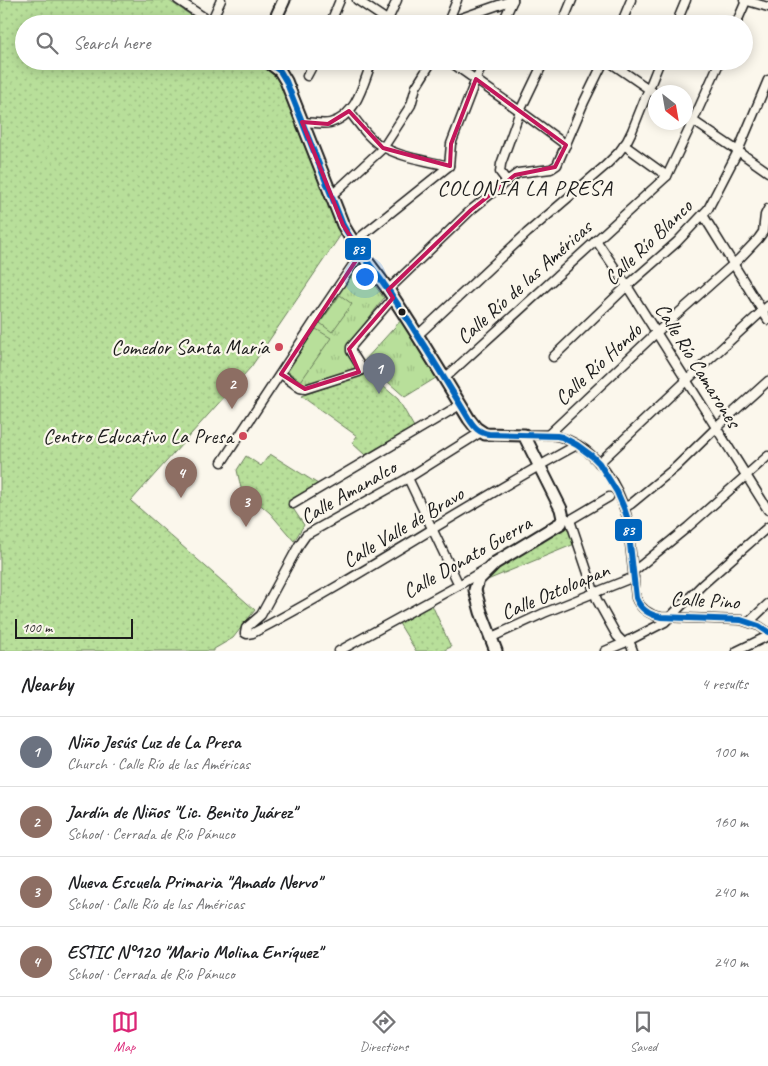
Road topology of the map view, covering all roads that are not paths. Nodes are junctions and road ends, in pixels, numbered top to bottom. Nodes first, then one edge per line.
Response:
1 (178, 0) edge
2 (221, 0) edge
3 (284, 0) edge
4 (340, 0) edge
5 (357, 0) edge
6 (397, 0) edge
7 (457, 0) edge
8 (513, 0) edge
9 (572, 0) edge
10 (631, 0) edge
11 (686, 0) edge
12 (745, 0) edge
13 (768, 7) edge
14 (200, 15) edge
15 (215, 15) edge
16 (277, 15) edge
17 (334, 15) edge
18 (378, 15) edge
19 (392, 15) edge
20 (450, 15) edge
21 (469, 15) edge
22 (506, 15) edge
23 (566, 15) edge
24 (625, 15) edge
25 (680, 15) edge
26 (739, 15) edge
27 (279, 70) edge
28 (310, 70) edge
29 (369, 70) edge
30 (427, 70) edge
31 (462, 70) edge
32 (480, 70) edge
33 (540, 70) edge
34 (600, 70) edge
35 (621, 70) edge
36 (658, 70) edge
37 (716, 70) edge
38 (307, 76) dead end
39 (476, 79) junction
40 (768, 80) edge
41 (654, 85) edge
42 (648, 89) edge
43 (648, 100) edge
44 (520, 110) junction
45 (349, 111) junction
46 (693, 121) joint
47 (302, 122) junction
48 (689, 130) edge
49 (566, 145) junction
50 (624, 145) junction
51 (384, 148) junction
52 (738, 151) junction
53 (449, 166) junction
54 (768, 172) edge
55 (667, 176) junction
56 (506, 181) junction
57 (331, 196) junction
58 (768, 209) edge
59 (703, 215) junction
60 (596, 240) junction
61 (353, 242) junction
62 (361, 254) junction
63 (733, 264) junction
64 (627, 286) junction
65 (391, 294) junction
66 (765, 308) edge
67 (768, 320) edge
68 (656, 333) junction
69 (418, 335) junction
70 (553, 357) dead end
71 (281, 374) junction
72 (444, 378) junction
73 (687, 380) junction
74 (768, 380) edge
75 (460, 405) junction
76 (717, 427) junction
77 (485, 433) junction
78 (524, 435) junction
79 (548, 435) junction
80 (576, 445) junction
81 (768, 456) edge
82 (222, 462) dead end
83 (600, 463) junction
84 (540, 465) junction
85 (746, 475) junction
86 (408, 478) junction
87 (609, 497) dead end
88 (293, 504) dead end
89 (624, 508) junction
90 (768, 510) edge
91 (567, 519) junction
92 (768, 527) edge
93 (433, 530) junction
94 (495, 563) junction
95 (634, 574) junction
96 (459, 585) junction
97 (594, 592) junction
98 (768, 604) edge
99 (671, 617) junction
100 (749, 622) junction
101 (768, 632) edge
102 (245, 633) joint
103 (768, 636) edge
104 (490, 638) junction
105 (626, 641) junction
106 (351, 648) edge
107 (340, 651) edge
108 (496, 651) edge
109 (605, 651) edge
110 (633, 651) edge
111 (737, 651) edge

1 - 14 street
2 - 15 street
3 - 16 street
4 - 17 street
5 - 18 street
6 - 19 street
7 - 20 street
8 - 21 street
8 - 22 street
9 - 23 street
10 - 24 street
11 - 25 street
12 - 13 street
12 - 26 street
27 - 47 street
28 - 38 street
29 - 45 street
30 - 51 street
31 - 39 street
32 - 39 street
33 - 44 street
34 - 49 street
35 - 42 street
36 - 41 street
37 - 46 street, Calle Río de las Américas
39 - 44 street
39 - 53 street
40 - 52 street, Calle Río Blanco
43 - 50 street
44 - 49 street
44 - 56 street
45 - 47 street
45 - 51 street
46 - 52 street
47 - 57 street
48 - 55 street, Calle Río de las Américas
49 - 56 street
50 - 55 street
50 - 69 street
51 - 53 street
51 - 57 street
52 - 54 street
52 - 59 street, Calle Río Blanco
53 - 61 street
55 - 60 street, Calle Río de las Américas
56 - 65 street
57 - 61 street
58 - 63 street, Calle Río Hondo
59 - 63 street
59 - 64 street, Calle Río Blanco
60 - 64 street, Calle Río Camarones
60 - 72 street, Calle Río de las Américas
61 - 62 street
62 - 65 street
62 - 71 street
63 - 66 street
63 - 68 street, Calle Río Hondo
64 - 68 street, Calle Río Camarones
64 - 70 street, Calle Río Blanco
65 - 69 street
65 - 71 street
66 - 67 street
66 - 73 street
68 - 73 street, Calle Río Camarones
68 - 79 street, Calle Río Hondo
69 - 72 street
71 - 82 street
72 - 75 street
73 - 76 street, Calle Río Camarones
73 - 83 street
74 - 76 street
75 - 77 street
75 - 88 street
76 - 85 street, Calle Río Camarones
76 - 89 street
77 - 78 street, Calle Pino
77 - 86 street, Calle Amanalco
78 - 79 street, Calle Pino
78 - 84 street
79 - 80 street, Calle Pino
80 - 83 street, Calle Pino
80 - 84 street, Calle Valle de Bravo
81 - 85 street, Calle Oztoloapan
83 - 89 street, Calle Pino
84 - 91 street
84 - 93 street, Calle Valle de Bravo
85 - 90 street, Calle Río Camarones
85 - 95 street, Calle Oztoloapan
86 - 93 street
86 - 102 street, Calle Amanalco
87 - 91 street, Calle Donato Guerra
89 - 95 street, Calle Pino
91 - 94 street, Calle Donato Guerra
91 - 97 street
92 - 99 street
93 - 96 street
93 - 102 street, Calle Valle de Bravo
94 - 96 street, Calle Donato Guerra
94 - 104 street
95 - 97 street, Calle Oztoloapan
95 - 99 street, Calle Pino
96 - 106 street, Calle Donato Guerra
97 - 104 street, Calle Oztoloapan
97 - 105 street
98 - 100 street
99 - 100 street, Calle Pino
99 - 105 street
100 - 101 street, Calle Pino
103 - 111 street
104 - 108 street
105 - 109 street
105 - 110 street
106 - 107 street, Calle Donato Guerra

